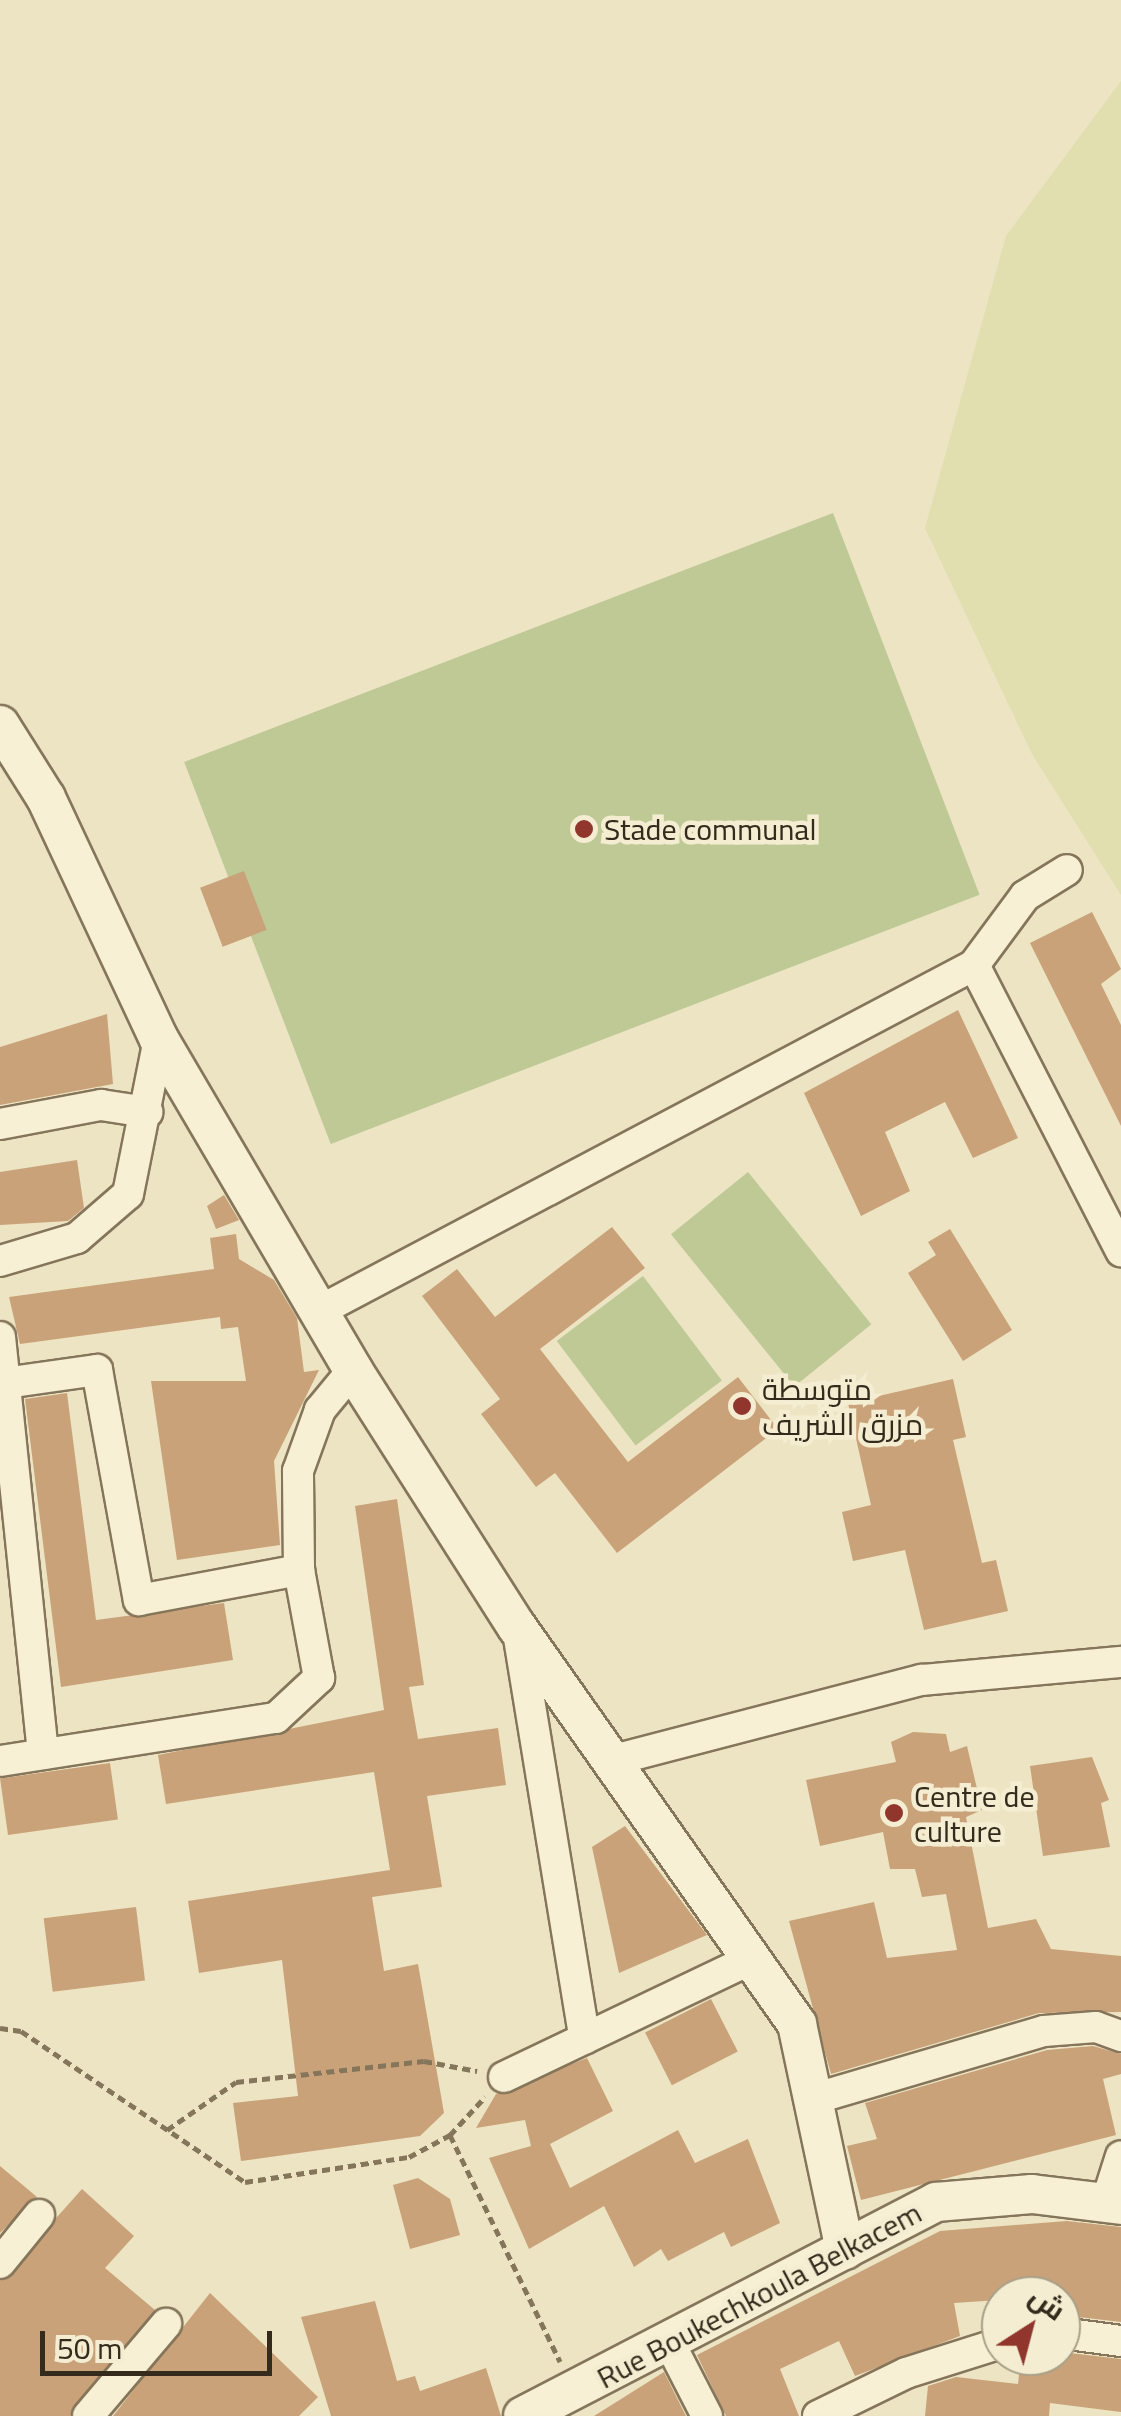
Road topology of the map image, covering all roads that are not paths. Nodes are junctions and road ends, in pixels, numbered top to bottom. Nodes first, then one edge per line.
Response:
1 (0, 724) edge
2 (1067, 870) dead end
3 (974, 966) junction
4 (159, 1039) junction
5 (147, 1112) junction
6 (0, 1124) edge
7 (1121, 1252) edge
8 (0, 1261) edge
9 (318, 1311) junction
10 (0, 1337) edge
11 (353, 1370) junction
12 (5, 1383) junction
13 (299, 1570) junction
14 (517, 1627) junction
15 (1121, 1662) edge
16 (43, 1754) junction
17 (0, 1761) edge
18 (610, 1761) junction
19 (754, 1958) junction
20 (1121, 2036) edge
21 (585, 2039) junction
22 (504, 2077) road end
23 (813, 2099) junction
24 (1121, 2156) edge
25 (1114, 2204) edge
26 (39, 2215) dead end
27 (845, 2250) junction
28 (0, 2263) edge
29 (166, 2324) dead end
30 (1081, 2335) edge
31 (1121, 2340) edge
32 (669, 2342) junction
33 (981, 2349) edge
34 (88, 2416) edge
35 (523, 2416) edge
36 (707, 2416) edge
37 (818, 2416) edge

1 - 4 street
2 - 3 street
3 - 7 street
3 - 9 street
4 - 5 street
4 - 9 street
5 - 6 street
5 - 8 street
9 - 11 street
10 - 12 street
11 - 13 street
11 - 14 street
12 - 13 street
12 - 16 street
13 - 16 street
14 - 18 street
14 - 21 street
15 - 18 street
16 - 17 street
18 - 19 street
19 - 21 street
19 - 23 street
20 - 23 street
21 - 22 street
23 - 27 street
24 - 25 street
25 - 27 street, Rue Boukechkoula Belkacem
26 - 28 street
27 - 32 street, Rue Boukechkoula Belkacem
29 - 34 street
30 - 31 street
32 - 35 street, Rue Boukechkoula Belkacem
32 - 36 street
33 - 37 street

